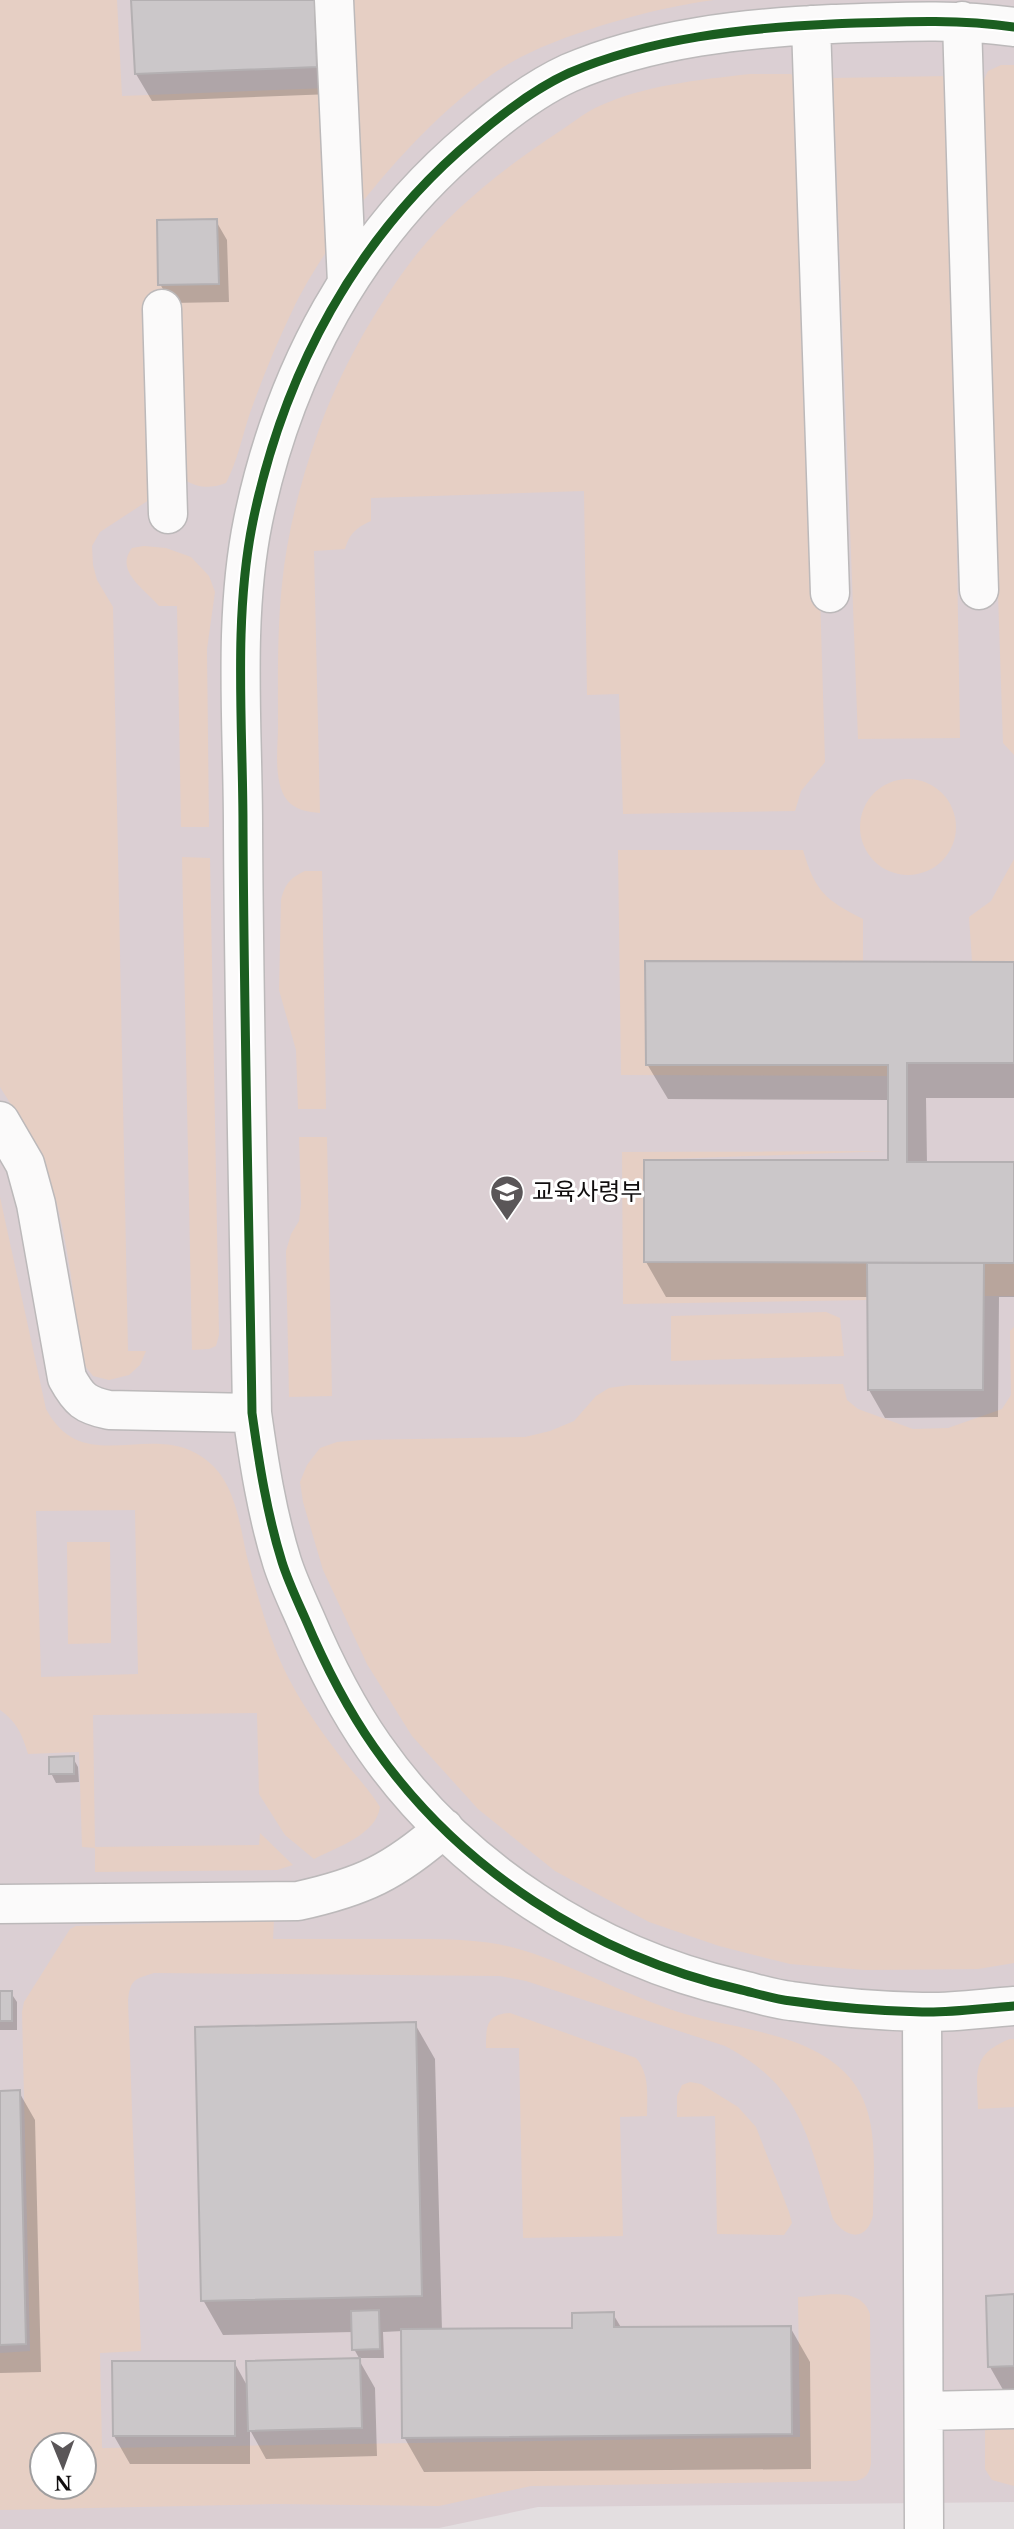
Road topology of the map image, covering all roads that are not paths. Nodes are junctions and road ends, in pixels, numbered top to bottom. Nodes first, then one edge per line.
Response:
1 (334, 0) edge
2 (962, 21) junction
3 (811, 25) junction
4 (1014, 27) edge
5 (347, 283) junction
6 (162, 309) dead end
7 (167, 514) dead end
8 (979, 590) dead end
9 (830, 593) dead end
10 (0, 1121) edge
11 (252, 1413) junction
12 (444, 1828) junction
13 (0, 1904) edge
14 (1014, 2006) edge
15 (922, 2012) junction
16 (1014, 2409) edge
17 (924, 2411) junction
18 (924, 2529) edge

1 - 5 street
2 - 3 street
2 - 4 street
2 - 8 street
3 - 5 street
3 - 9 street
5 - 11 street
6 - 7 street
10 - 11 street
11 - 12 street
12 - 13 street
12 - 15 street
14 - 15 street
15 - 17 street
16 - 17 street
17 - 18 street

